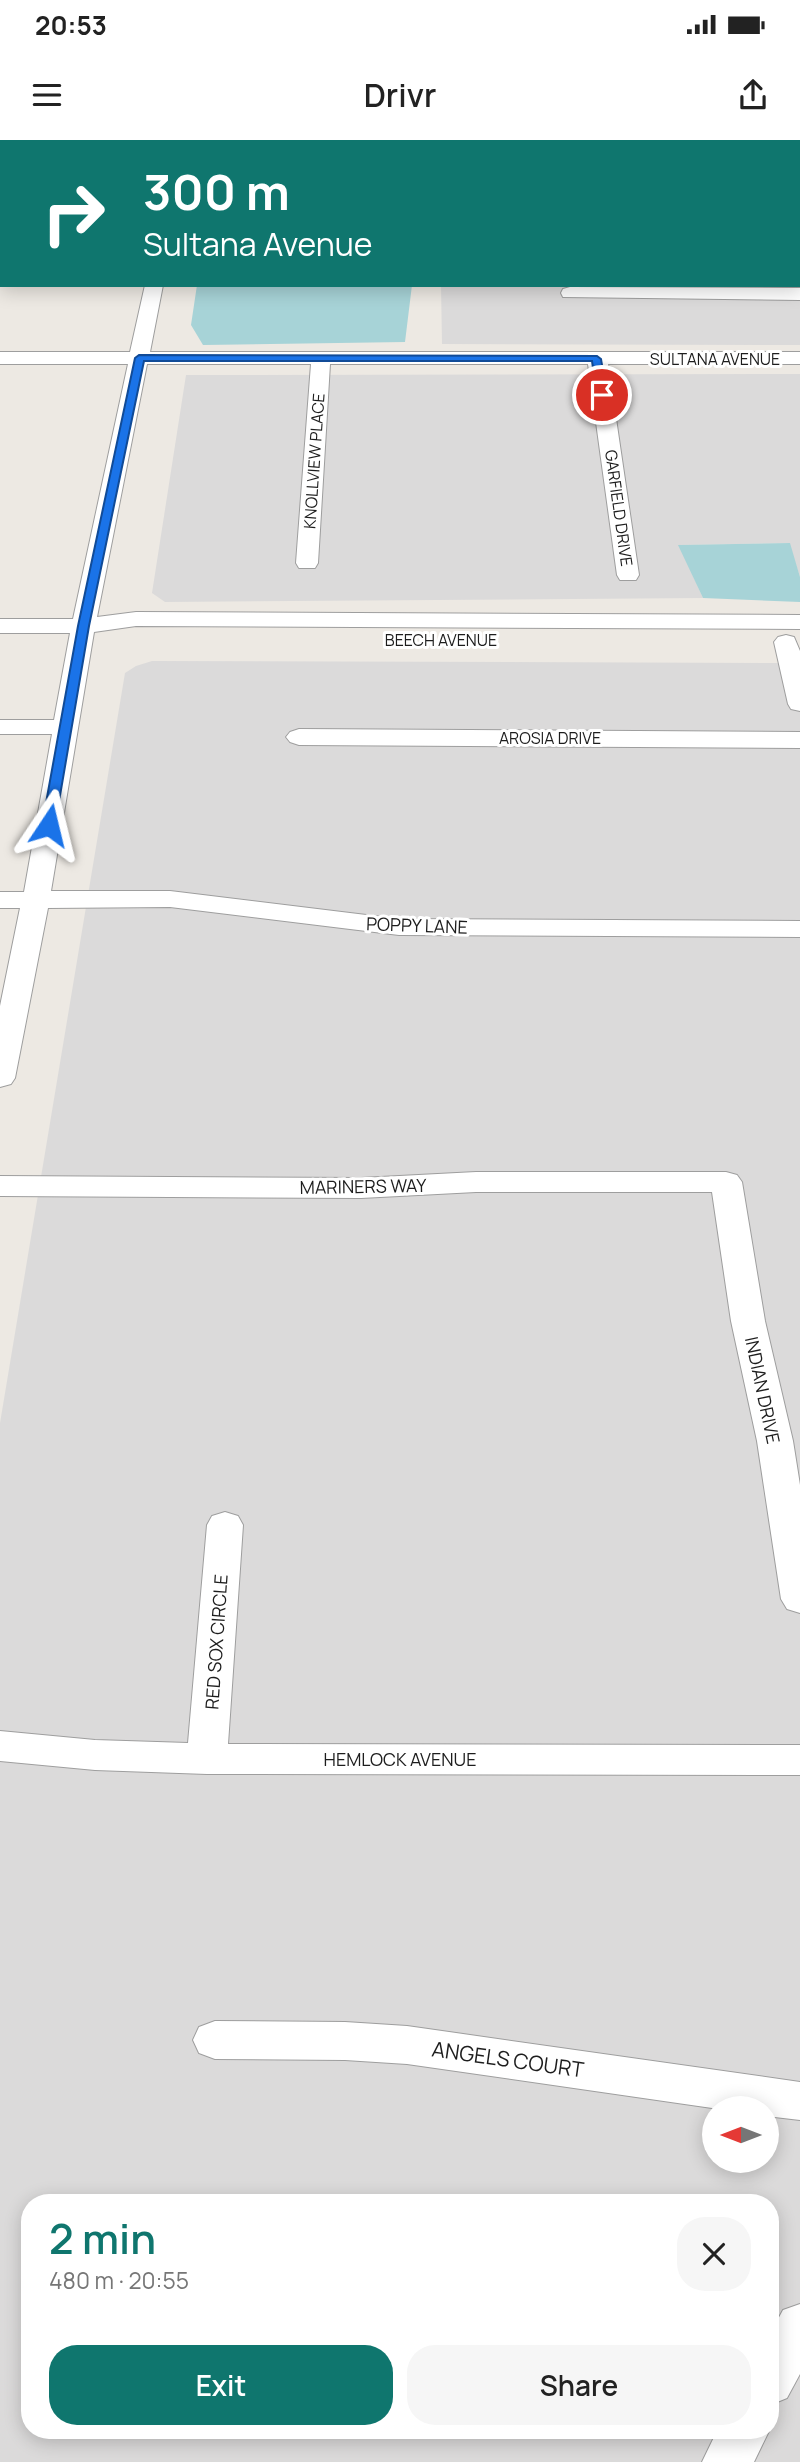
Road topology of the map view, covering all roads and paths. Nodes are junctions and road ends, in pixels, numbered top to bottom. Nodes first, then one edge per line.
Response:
1 (153, 287) edge
2 (570, 293) dead end
3 (800, 294) edge
4 (0, 358) edge
5 (139, 358) junction
6 (321, 358) junction
7 (597, 359) junction
8 (800, 359) edge
9 (307, 563) dead end
10 (628, 575) dead end
11 (0, 626) edge
12 (83, 626) junction
13 (795, 635) edge
14 (800, 704) edge
15 (0, 727) edge
16 (66, 727) junction
17 (299, 737) dead end
18 (800, 740) edge
19 (36, 899) junction
20 (0, 900) edge
21 (800, 929) edge
22 (0, 1078) edge
23 (726, 1182) joint
24 (0, 1186) edge
25 (225, 1525) dead end
26 (800, 1599) edge
27 (0, 1746) edge
28 (207, 1759) junction
29 (800, 1760) edge
30 (215, 2040) dead end
31 (800, 2101) edge
32 (800, 2326) edge
33 (779, 2365) edge
34 (740, 2439) edge
35 (727, 2462) edge

1 - 5 street
2 - 3 street
4 - 5 street, SULTANA AVENUE
5 - 6 street, SULTANA AVENUE
5 - 12 street
6 - 7 street, SULTANA AVENUE
6 - 9 street, KNOLLVIEW PLACE
7 - 8 street, SULTANA AVENUE
7 - 10 street, GARFIELD DRIVE
11 - 12 street, BEECH AVENUE
12 - 13 street, BEECH AVENUE
12 - 16 street
13 - 14 street
15 - 16 street
16 - 19 street
17 - 18 street, AROSIA DRIVE
19 - 20 street, POPPY LANE
19 - 21 street, POPPY LANE
19 - 22 street
23 - 24 street, MARINERS WAY
23 - 26 street, INDIAN DRIVE
25 - 28 street, RED SOX CIRCLE
27 - 28 street, HEMLOCK AVENUE
28 - 29 street, HEMLOCK AVENUE
30 - 31 street, ANGELS COURT
32 - 33 street
34 - 35 street

